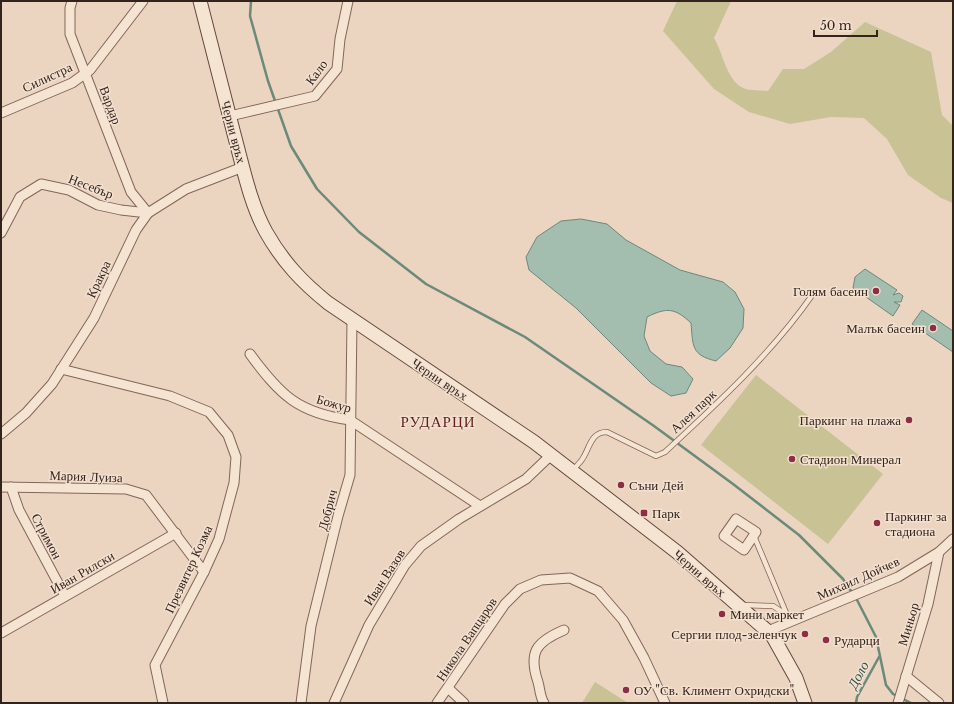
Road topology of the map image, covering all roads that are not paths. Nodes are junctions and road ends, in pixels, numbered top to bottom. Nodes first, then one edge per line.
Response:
1 (72, 1) edge
2 (143, 1) edge
3 (200, 1) edge
4 (347, 2) edge
5 (85, 73) junction
6 (1, 112) edge
7 (230, 116) junction
8 (243, 167) junction
9 (148, 213) junction
10 (1, 233) edge
11 (813, 294) dead end
12 (352, 320) junction
13 (250, 354) dead end
14 (61, 368) junction
15 (350, 420) junction
16 (1, 434) edge
17 (551, 455) junction
18 (572, 471) junction
19 (1, 487) edge
20 (11, 487) junction
21 (480, 506) junction
22 (176, 533) junction
23 (754, 536) dead end
24 (953, 539) edge
25 (939, 552) junction
26 (204, 572) junction
27 (65, 596) junction
28 (738, 605) junction
29 (564, 630) dead end
30 (768, 631) junction
31 (1, 633) edge
32 (906, 676) junction
33 (448, 688) junction
34 (163, 703) edge
35 (301, 703) edge
36 (334, 703) edge
37 (437, 703) edge
38 (464, 703) edge
39 (544, 703) edge
40 (664, 703) edge
41 (805, 703) edge
42 (898, 703) edge
43 (940, 703) edge

1 - 5 street, Вардар
2 - 5 street, Силистра
3 - 7 street, Черни връх
4 - 7 street, Кало
5 - 6 street, Силистра
5 - 9 street, Вардар
7 - 8 street, Черни връх
8 - 9 street, Кракра
8 - 12 street, Черни връх
9 - 10 street, Несебър
9 - 14 street, Кракра
11 - 18 lane, Алея парк
12 - 15 street, Добрич
12 - 17 street, Черни връх
13 - 15 street, Божур
14 - 16 street, Кракра
14 - 26 street, Презвитер Козма
15 - 21 street, Божур
15 - 35 street, Добрич
17 - 18 street, Черни връх
17 - 21 street, Иван Вазов
18 - 28 street, Черни връх
19 - 20 street, Мария Луиза
20 - 22 street, Мария Луиза
20 - 27 street, Стримон
21 - 36 street, Иван Вазов
22 - 26 street, Мария Луиза
22 - 27 street, Иван Рилски
23 - 28 lane
24 - 25 street, Михаил Дойчев
25 - 30 street, Михаил Дойчев
25 - 32 street, Миньор
26 - 34 street, Презвитер Козма
27 - 31 street, Иван Рилски
28 - 30 street, Черни връх
29 - 39 street
30 - 41 street, Черни връх
32 - 42 street, Миньор
32 - 43 street
33 - 37 street, Никола Вапцаров
33 - 38 street
33 - 40 street, Никола Вапцаров

